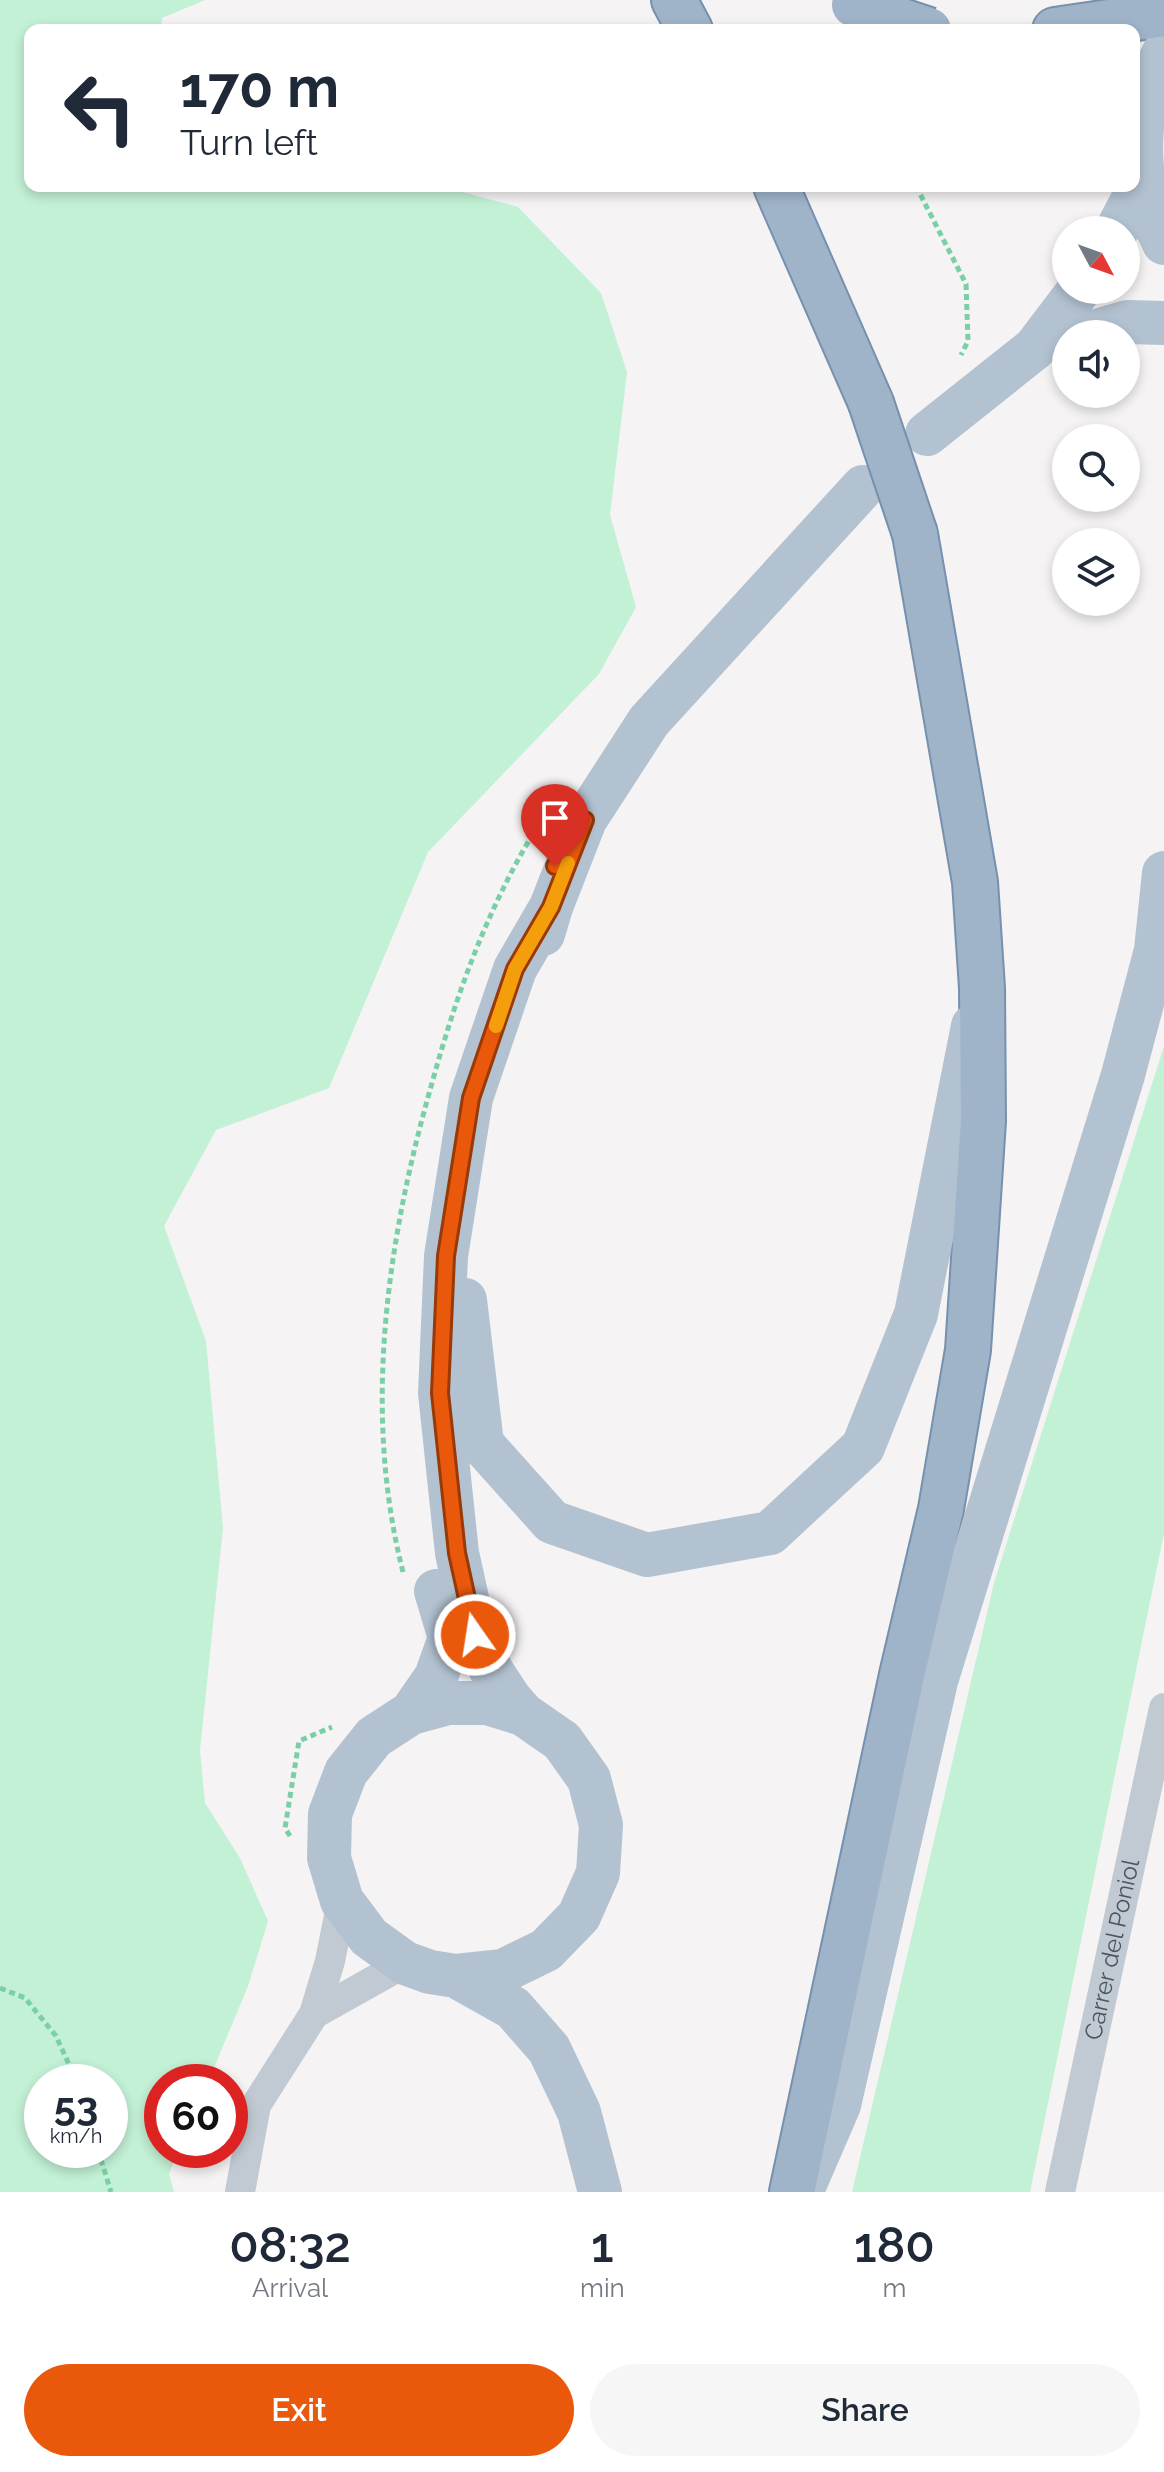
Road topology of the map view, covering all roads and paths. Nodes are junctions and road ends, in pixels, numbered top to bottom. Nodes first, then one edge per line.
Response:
1 (674, 0) edge
2 (851, 2) edge
3 (1164, 14) edge
4 (687, 24) edge
5 (912, 24) edge
6 (1096, 24) edge
7 (1164, 52) edge
8 (1143, 180) junction
9 (1140, 186) edge
10 (779, 192) edge
11 (919, 192) edge
12 (1137, 192) edge
13 (1124, 216) edge
14 (1164, 243) edge
15 (1072, 304) edge
16 (1140, 322) edge
17 (1164, 323) edge
18 (968, 341) dead end
19 (1051, 344) edge
20 (927, 434) dead end
21 (863, 487) dead end
22 (585, 820) junction
23 (1164, 873) edge
24 (551, 907) junction
25 (982, 988) junction
26 (1164, 1708) edge
27 (411, 1713) junction
28 (523, 1714) junction
29 (1159, 1754) edge
30 (342, 1901) junction
31 (405, 1963) junction
32 (456, 1976) junction
33 (0, 1988) edge
34 (314, 2014) junction
35 (69, 2064) edge
36 (104, 2168) edge
37 (111, 2192) edge
38 (240, 2192) edge
39 (600, 2192) edge
40 (792, 2192) edge
41 (801, 2192) edge
42 (1060, 2192) edge

1 - 4 highway
2 - 5 highway, bridge
3 - 6 highway
7 - 8 main road
8 - 9 main road
8 - 14 main road
10 - 25 highway, bridge
11 - 18 path
12 - 13 main road
15 - 19 main road
16 - 17 main road
19 - 20 main road
21 - 22 main road
22 - 24 main road
22 - 27 main road
23 - 41 main road
24 - 25 main road
24 - 28 main road
25 - 40 highway
26 - 29 street, Carrer del Poniol
27 - 28 main road
27 - 30 main road
28 - 32 main road
29 - 42 street, Carrer del Poniol
30 - 31 main road
30 - 34 street
31 - 32 main road
31 - 34 street
32 - 39 main road
33 - 35 path
34 - 38 street
36 - 37 path

